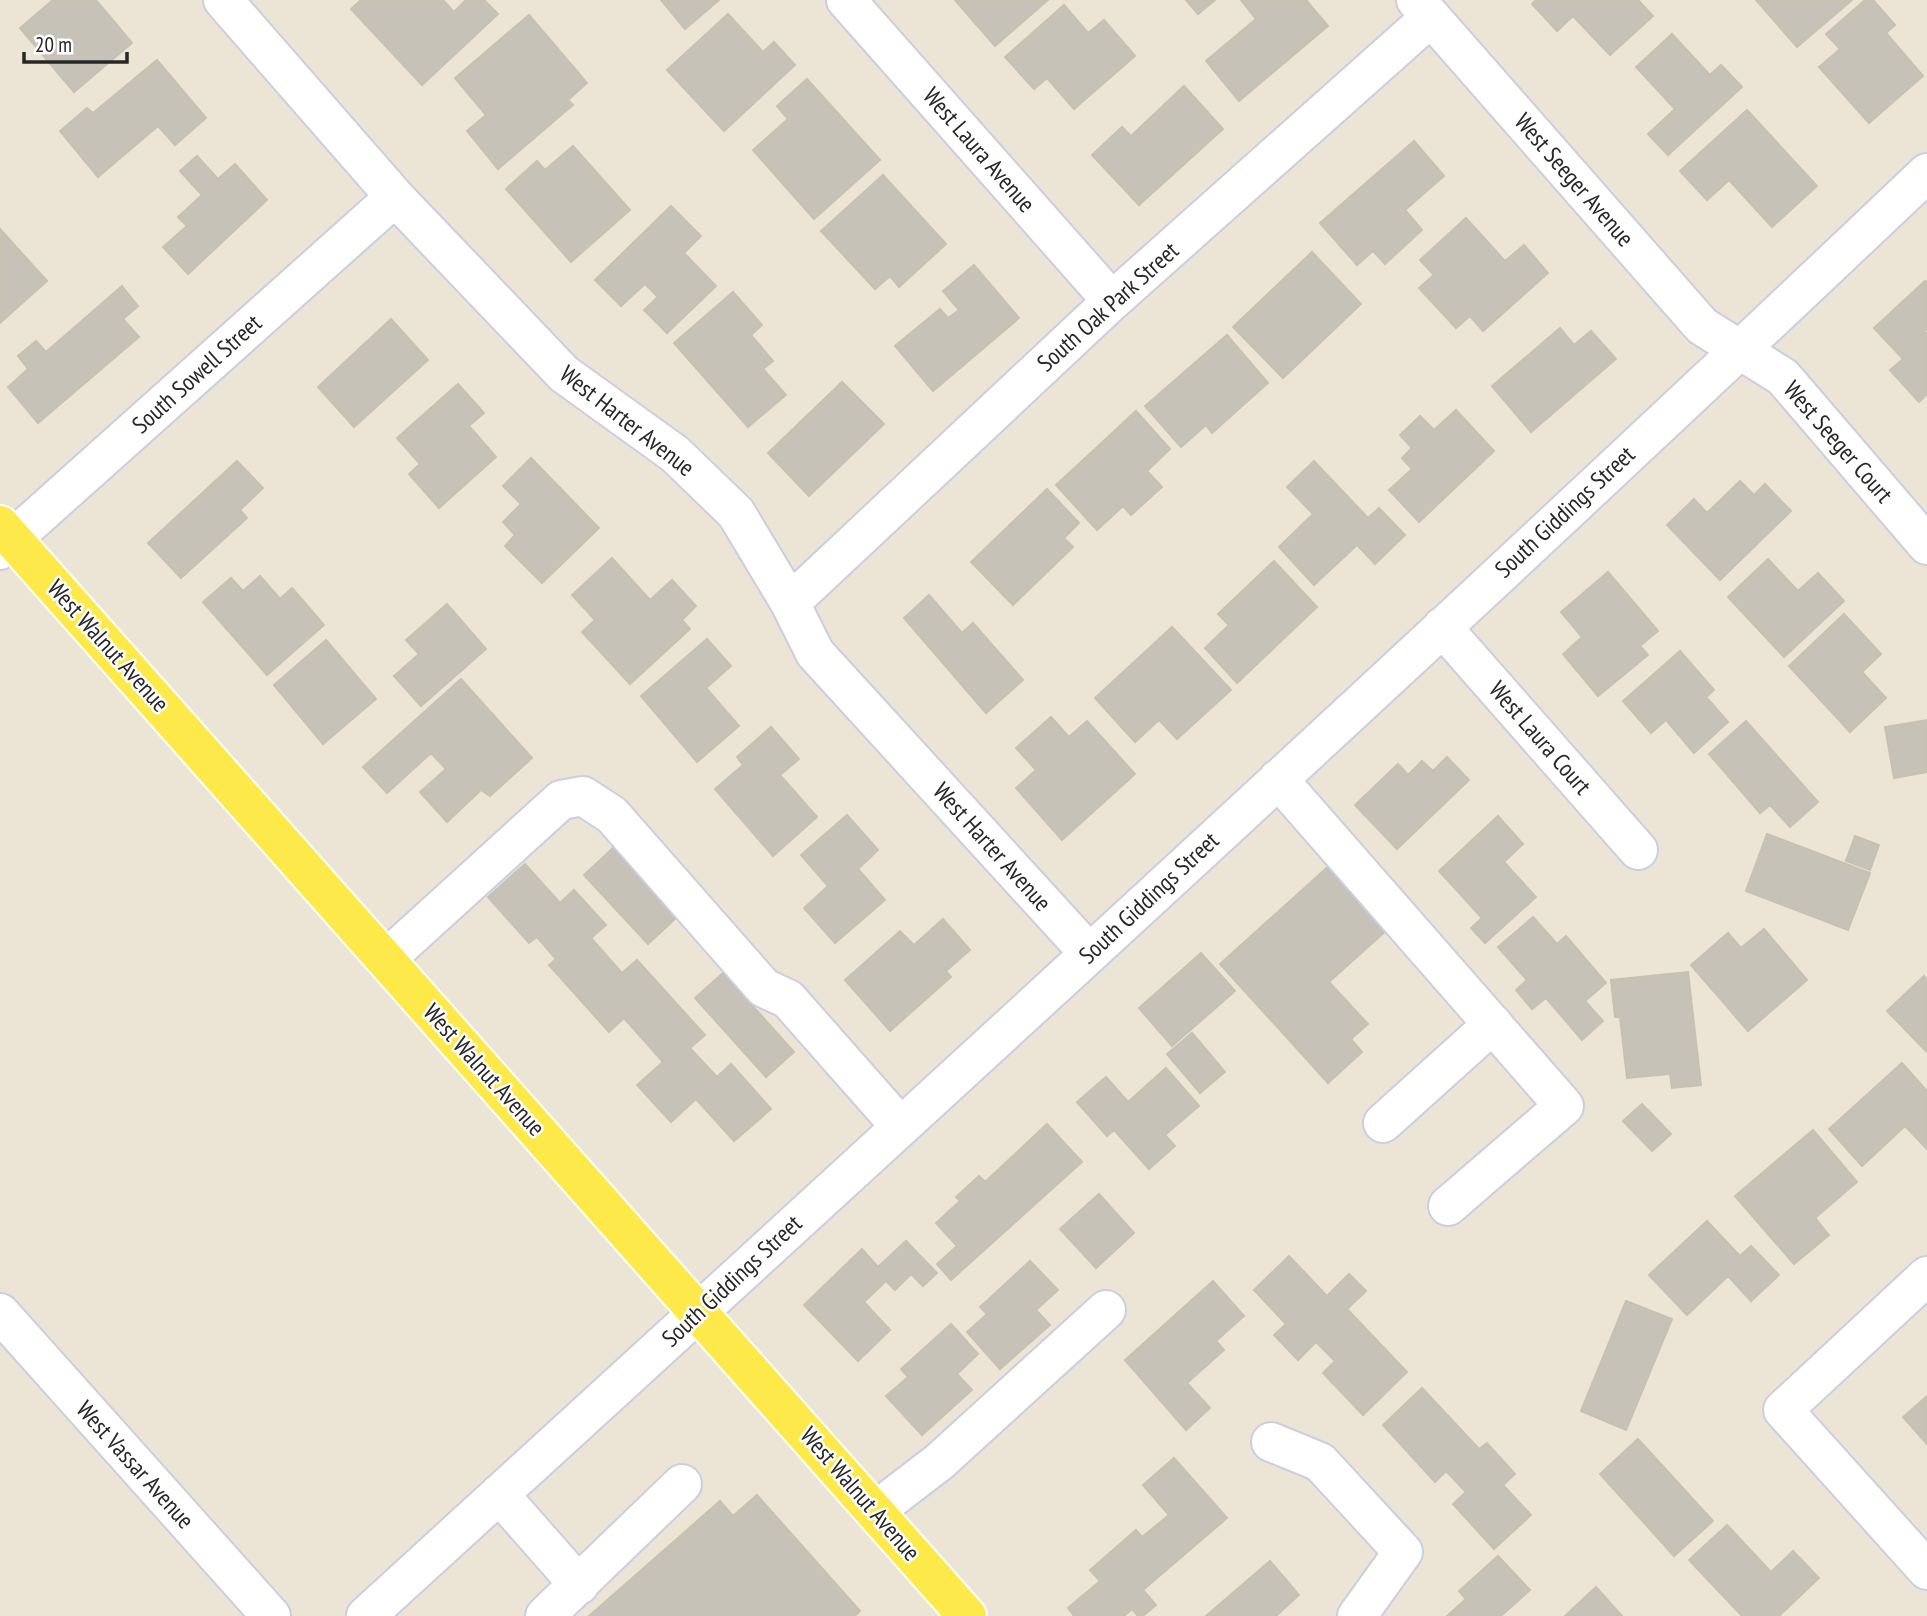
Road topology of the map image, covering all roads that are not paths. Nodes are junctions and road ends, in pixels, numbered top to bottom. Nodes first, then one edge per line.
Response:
1 (223, 0) edge
2 (846, 0) edge
3 (1424, 9) edge
4 (1927, 173) edge
5 (395, 197) junction
6 (1112, 301) junction
7 (1740, 351) junction
8 (4, 538) edge
9 (1927, 545) edge
10 (790, 603) junction
11 (1442, 626) junction
12 (1278, 779) junction
13 (1638, 850) dead end
14 (1089, 953) junction
15 (385, 960) junction
16 (1493, 1024) junction
17 (1383, 1123) dead end
18 (900, 1126) junction
19 (1448, 1206) dead end
20 (1927, 1276) edge
21 (1106, 1310) dead end
22 (699, 1311) junction
23 (0, 1313) edge
24 (1271, 1442) dead end
25 (682, 1483) dead end
26 (499, 1494) junction
27 (875, 1511) junction
28 (1927, 1570) edge
29 (579, 1585) junction
30 (271, 1616) edge
31 (366, 1616) edge
32 (545, 1616) edge
33 (967, 1616) edge
34 (1357, 1616) edge

1 - 5 street, West Harter Avenue
2 - 6 street, West Laura Avenue
3 - 6 street, South Oak Park Street
3 - 7 street, West Seeger Avenue
4 - 7 street, South Giddings Street
5 - 8 street, South Sowell Street
5 - 10 street, West Harter Avenue
6 - 10 street, South Oak Park Street
7 - 9 street, West Seeger Court
7 - 11 street, South Giddings Street
8 - 15 main road, West Walnut Avenue
10 - 14 street, West Harter Avenue
11 - 12 street, South Giddings Street
11 - 13 street, West Laura Court
12 - 14 street, South Giddings Street
12 - 16 street
14 - 18 street, South Giddings Street
15 - 18 street
15 - 22 main road, West Walnut Avenue
16 - 17 street
16 - 19 street
18 - 22 street, South Giddings Street
20 - 28 street
21 - 27 street
22 - 26 street, South Giddings Street
22 - 27 main road, West Walnut Avenue
23 - 30 street, West Vassar Avenue
24 - 34 street
25 - 29 street
26 - 29 street
26 - 31 street, South Giddings Street
27 - 33 main road, West Walnut Avenue
29 - 32 street

